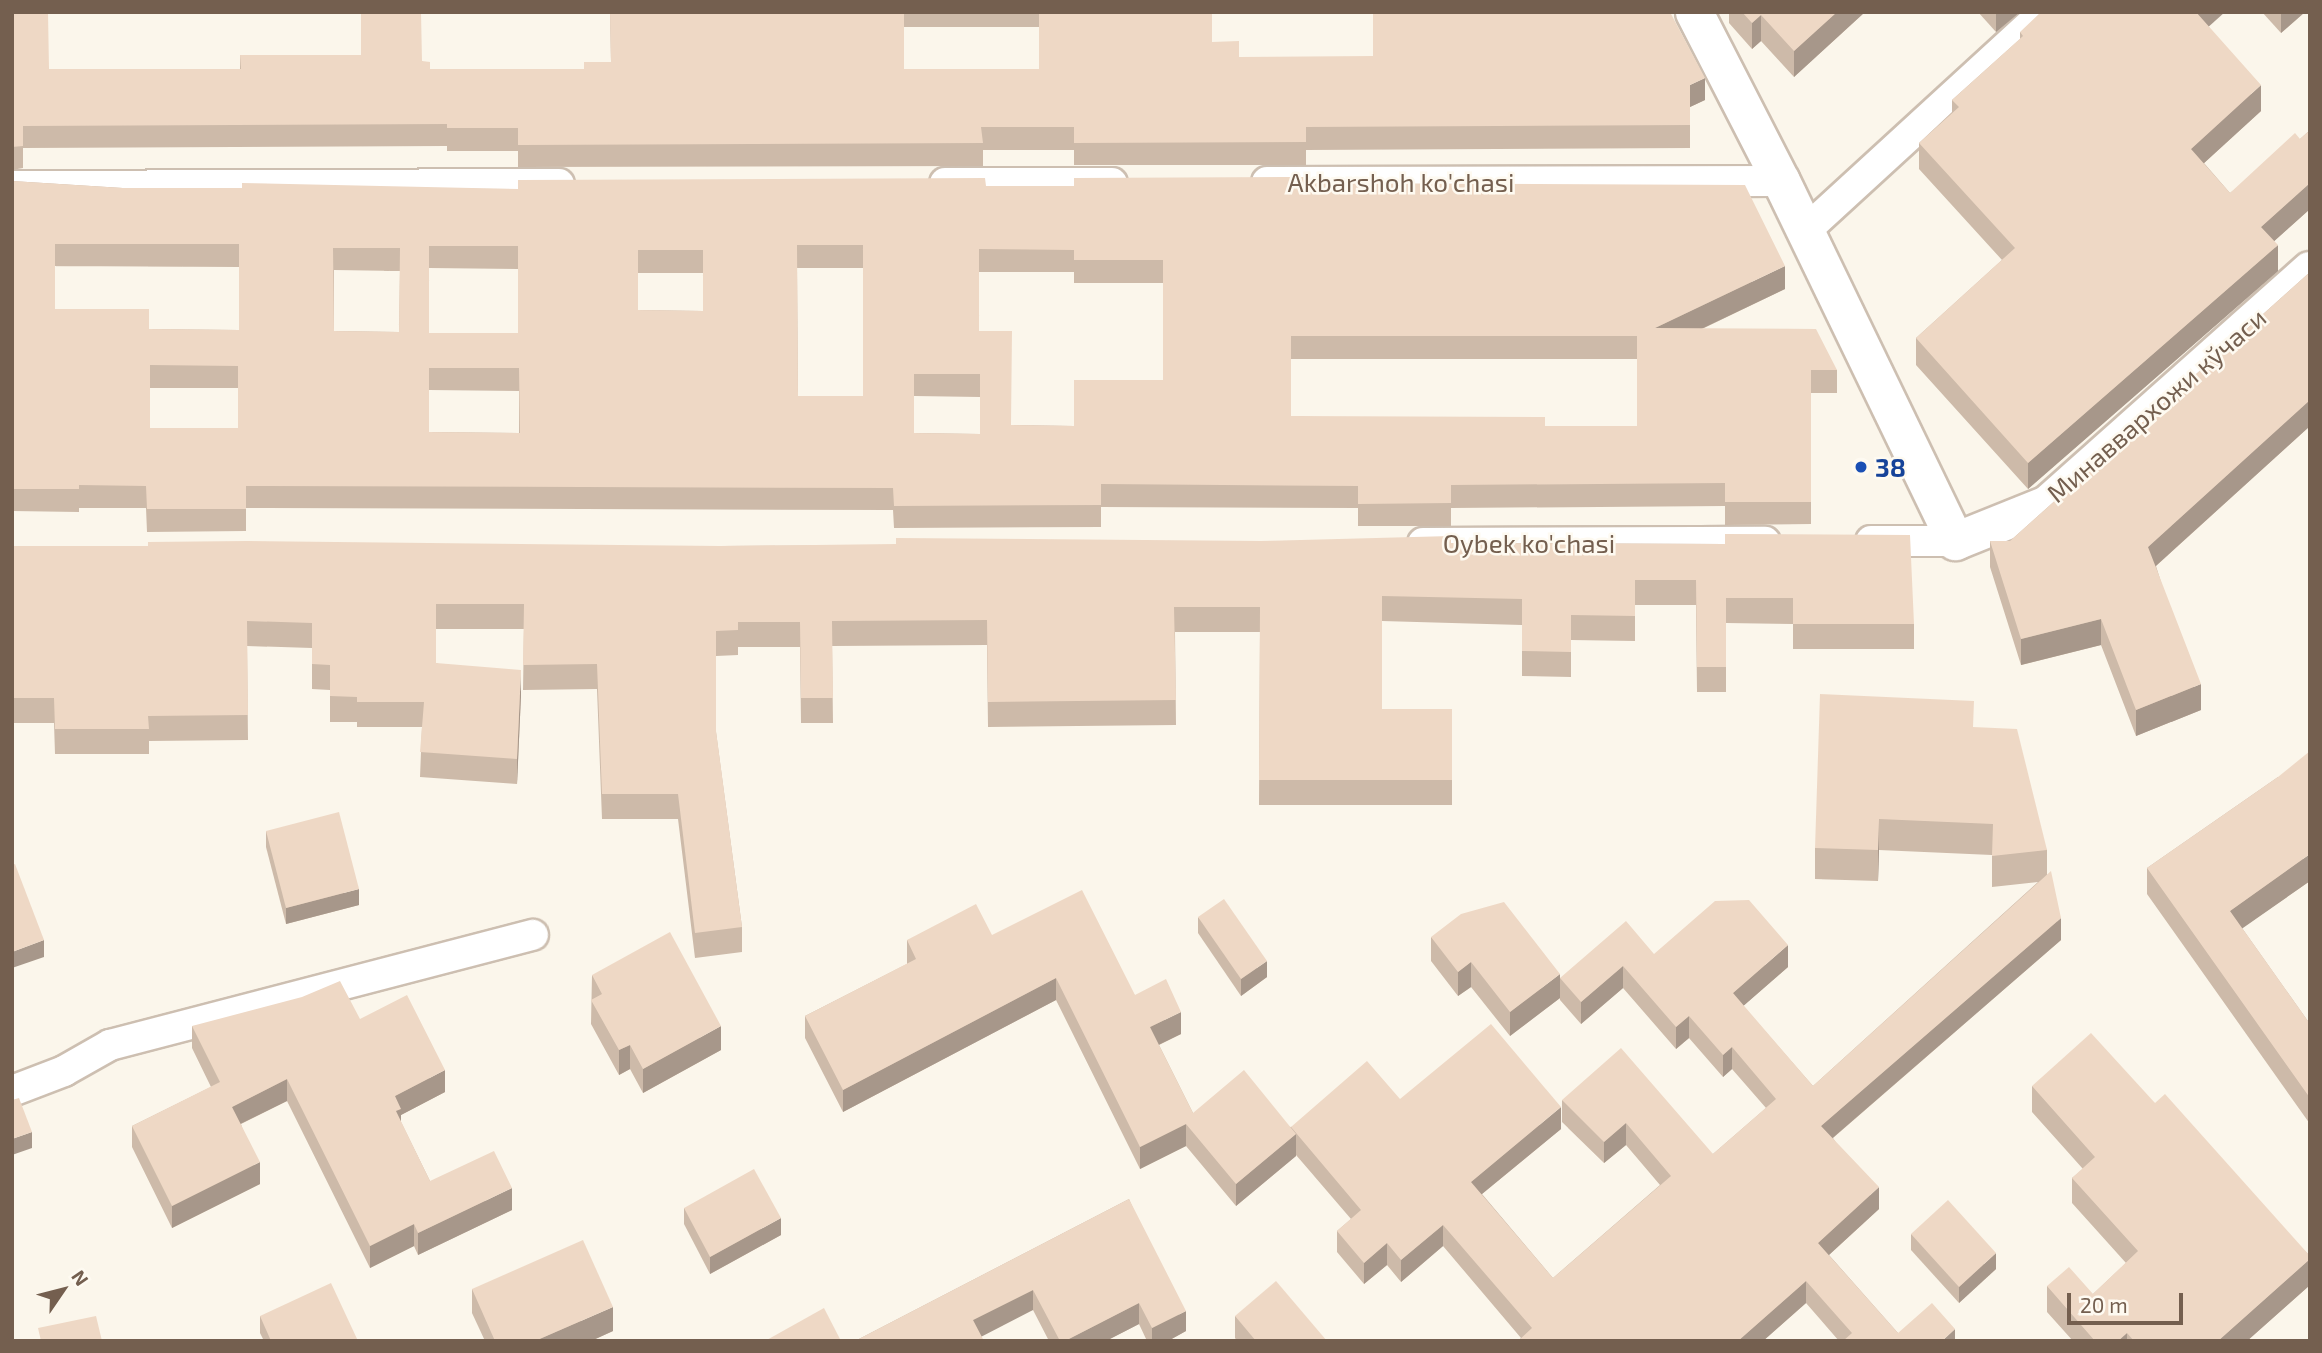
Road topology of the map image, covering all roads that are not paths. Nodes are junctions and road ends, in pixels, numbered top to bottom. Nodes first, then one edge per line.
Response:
1 (1694, 12) edge
2 (2044, 12) edge
3 (1781, 181) junction
4 (918, 183) edge
5 (1140, 183) edge
6 (1238, 183) edge
7 (583, 184) edge
8 (12, 186) edge
9 (1804, 232) junction
10 (2310, 270) edge
11 (1843, 541) edge
12 (1955, 541) junction
13 (1801, 542) edge
14 (1396, 544) edge
15 (533, 935) dead end
16 (12, 1091) edge

1 - 3 street
2 - 9 street
3 - 6 street, Akbarshoh ko'chasi
3 - 9 street
4 - 5 street
7 - 8 street
9 - 12 street
10 - 12 street, Минаввархожи кўчаси
11 - 12 street
13 - 14 street, Oybek ko'chasi
15 - 16 street

